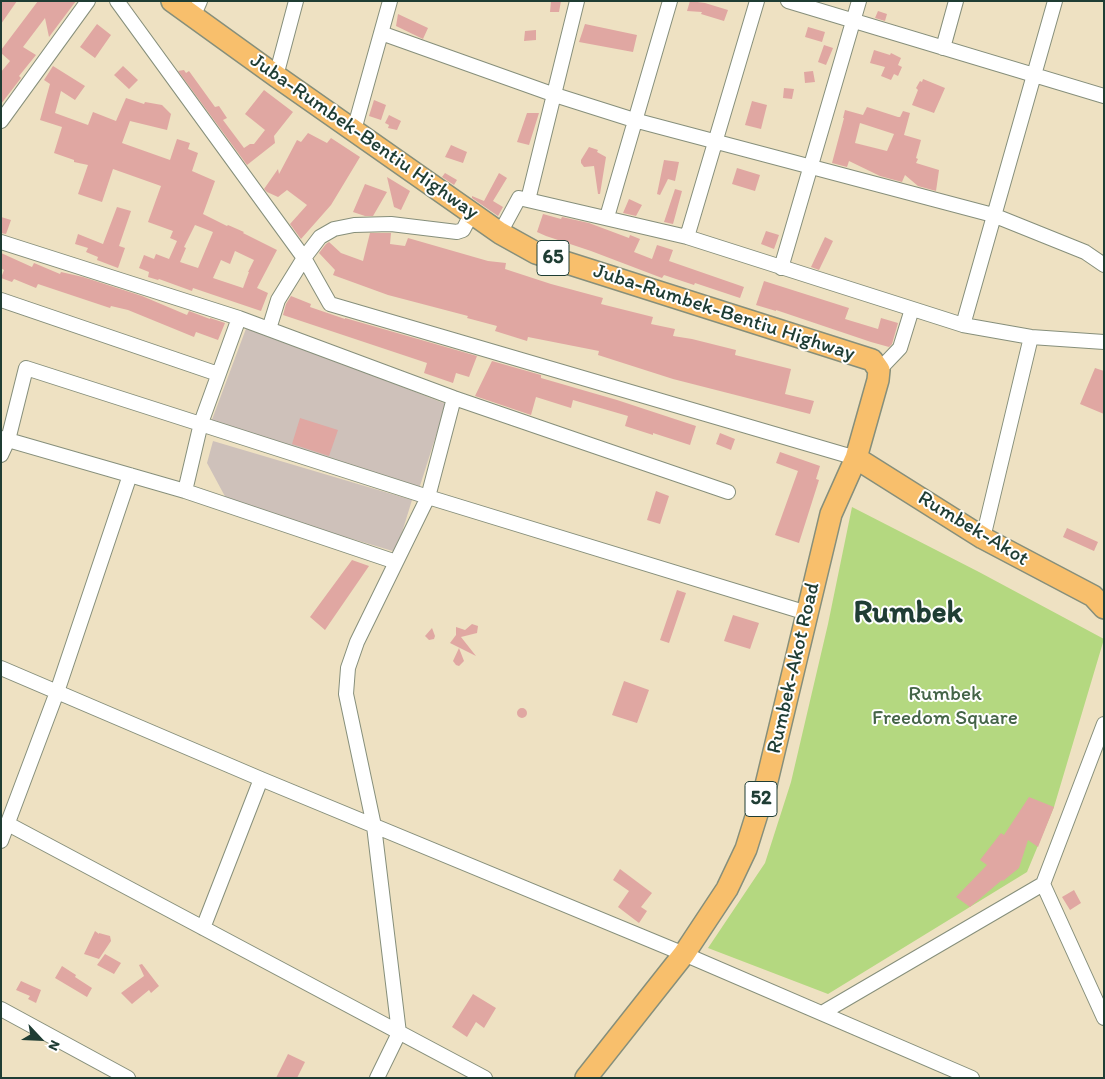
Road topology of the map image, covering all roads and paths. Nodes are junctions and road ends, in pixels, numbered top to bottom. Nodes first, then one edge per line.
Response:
1 (88, 1) edge
2 (117, 1) edge
3 (172, 1) edge
4 (296, 1) edge
5 (390, 1) edge
6 (577, 1) edge
7 (670, 1) edge
8 (758, 1) edge
9 (788, 1) edge
10 (859, 1) edge
11 (956, 1) edge
12 (1055, 1) edge
13 (196, 9) edge
14 (852, 22) junction
15 (381, 32) junction
16 (943, 48) junction
17 (276, 76) junction
18 (1034, 76) junction
19 (555, 95) junction
20 (1104, 96) edge
21 (634, 120) junction
22 (1, 121) edge
23 (354, 130) junction
24 (716, 141) junction
25 (811, 166) junction
26 (528, 200) junction
27 (472, 213) junction
28 (993, 215) junction
29 (607, 218) junction
30 (500, 232) junction
31 (687, 237) junction
32 (1, 242) edge
33 (304, 258) junction
34 (1104, 264) edge
35 (781, 268) junction
36 (1, 300) edge
37 (912, 309) junction
38 (239, 318) junction
39 (963, 325) junction
40 (269, 329) junction
41 (1031, 337) junction
42 (1104, 342) edge
43 (878, 370) junction
44 (218, 374) junction
45 (454, 398) junction
46 (201, 423) junction
47 (5, 439) edge
48 (1, 455) edge
49 (856, 458) junction
50 (130, 475) junction
51 (848, 478) joint
52 (185, 491) junction
53 (728, 492) dead end
54 (428, 496) junction
55 (983, 538) junction
56 (396, 562) junction
57 (1100, 600) edge
58 (807, 613) junction
59 (1, 668) edge
60 (57, 692) junction
61 (1104, 724) edge
62 (1100, 741) edge
63 (261, 779) junction
64 (8, 824) junction
65 (374, 826) junction
66 (1, 841) edge
67 (1043, 884) junction
68 (203, 928) junction
69 (684, 954) junction
70 (1, 1009) edge
71 (822, 1013) junction
72 (1104, 1018) edge
73 (399, 1033) junction
74 (128, 1078) edge
75 (377, 1078) edge
76 (485, 1078) edge
77 (586, 1078) edge
78 (972, 1078) edge

1 - 22 street
2 - 33 street
3 - 13 main road, Juba-Rumbek-Bentiu Highway / 65
4 - 17 street
5 - 15 street
6 - 19 street
7 - 21 street
8 - 24 street
9 - 14 street
10 - 14 street
11 - 16 street
12 - 18 street
13 - 17 main road, Juba-Rumbek-Bentiu Highway / 65
14 - 16 street
14 - 25 street
15 - 19 street
15 - 23 street
16 - 18 street
17 - 23 main road, Juba-Rumbek-Bentiu Highway / 65
18 - 20 street
18 - 28 street
19 - 21 street
19 - 26 street
21 - 24 street
21 - 29 street
23 - 27 main road, Juba-Rumbek-Bentiu Highway / 65
24 - 25 street
24 - 31 street
25 - 28 street
25 - 35 street
26 - 29 street
26 - 30 street
27 - 30 main road, Juba-Rumbek-Bentiu Highway / 65
27 - 33 street
28 - 34 street
28 - 39 street
29 - 31 street
30 - 43 main road, Juba-Rumbek-Bentiu Highway / 65
31 - 35 street
32 - 38 street
33 - 40 street
33 - 49 street
35 - 37 street
36 - 44 street
37 - 39 street
37 - 43 street
38 - 40 street
38 - 44 street
39 - 41 street
40 - 45 street
41 - 42 street
41 - 55 street
43 - 49 main road, Juba-Rumbek-Bentiu Highway
44 - 46 street
45 - 53 street
45 - 54 street
46 - 47 street
46 - 52 street
46 - 54 street
47 - 48 street
47 - 50 street
49 - 51 main road, Juba-Rumbek-Bentiu Highway
49 - 55 main road, Rumbek-Akot
50 - 52 street
50 - 60 street
51 - 58 main road, Rumbek-Akot Road / 52
52 - 56 street
54 - 56 street
54 - 58 street
55 - 57 main road, Rumbek-Akot
56 - 65 street
58 - 69 main road, Rumbek-Akot Road / 52
59 - 60 street
60 - 63 street
60 - 64 street
61 - 62 street
62 - 67 street
63 - 65 street
63 - 68 street
64 - 66 street
64 - 68 street
65 - 69 street
65 - 73 street
67 - 71 street
67 - 72 street
68 - 73 street
69 - 71 street
69 - 77 main road, Rumbek-Akot Road / 52
70 - 74 street
71 - 78 street
73 - 75 street
73 - 76 street

